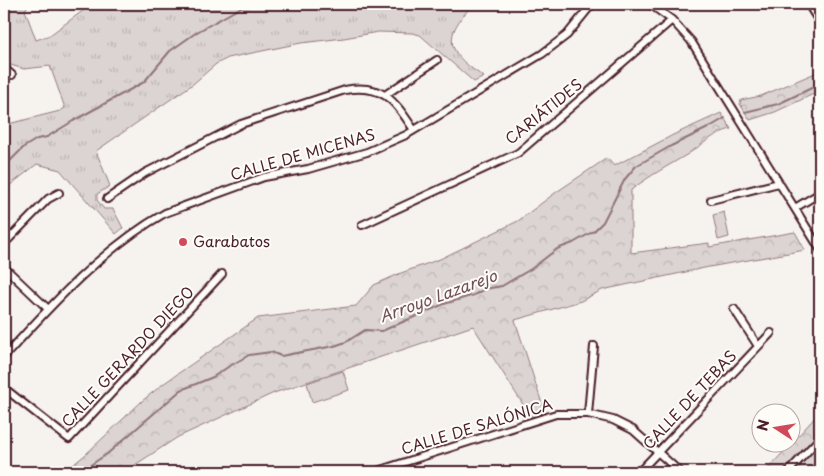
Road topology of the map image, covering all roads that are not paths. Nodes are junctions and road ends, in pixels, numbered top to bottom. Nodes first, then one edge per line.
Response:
1 (592, 4) edge
2 (650, 4) edge
3 (808, 4) edge
4 (672, 20) junction
5 (820, 23) edge
6 (437, 60) dead end
7 (4, 68) edge
8 (12, 75) dead end
9 (385, 94) junction
10 (414, 130) junction
11 (779, 183) junction
12 (59, 193) dead end
13 (820, 193) edge
14 (107, 199) dead end
15 (711, 200) dead end
16 (795, 208) junction
17 (362, 225) dead end
18 (4, 244) edge
19 (820, 249) edge
20 (4, 267) edge
21 (222, 274) dead end
22 (48, 308) junction
23 (734, 309) dead end
24 (771, 333) dead end
25 (594, 346) dead end
26 (758, 346) junction
27 (4, 357) edge
28 (4, 388) edge
29 (588, 414) junction
30 (820, 438) edge
31 (658, 452) junction
32 (374, 472) edge
33 (639, 472) edge
34 (680, 472) edge
35 (788, 472) edge

1 - 10 street, CALLE DE MICENAS
2 - 4 street
3 - 5 street
4 - 11 street
4 - 17 street, CARIÁTIDES
6 - 9 street
7 - 8 street
9 - 10 street
9 - 14 street
10 - 22 street, CALLE DE MICENAS
11 - 15 street
11 - 16 street
12 - 18 street
13 - 16 street
16 - 19 street
20 - 22 street
21 - 28 street, CALLE GERARDO DIEGO
22 - 27 street, CALLE DE MICENAS
23 - 26 street, CALLE DE TEBAS
24 - 26 street, CALLE DE TEBAS
25 - 29 street
26 - 31 street, CALLE DE TEBAS
29 - 31 street, CALLE DE SALÓNICA
29 - 32 street, CALLE DE SALÓNICA
30 - 35 street
31 - 33 street, CALLE DE TEBAS
31 - 34 street, CALLE DE SALÓNICA

